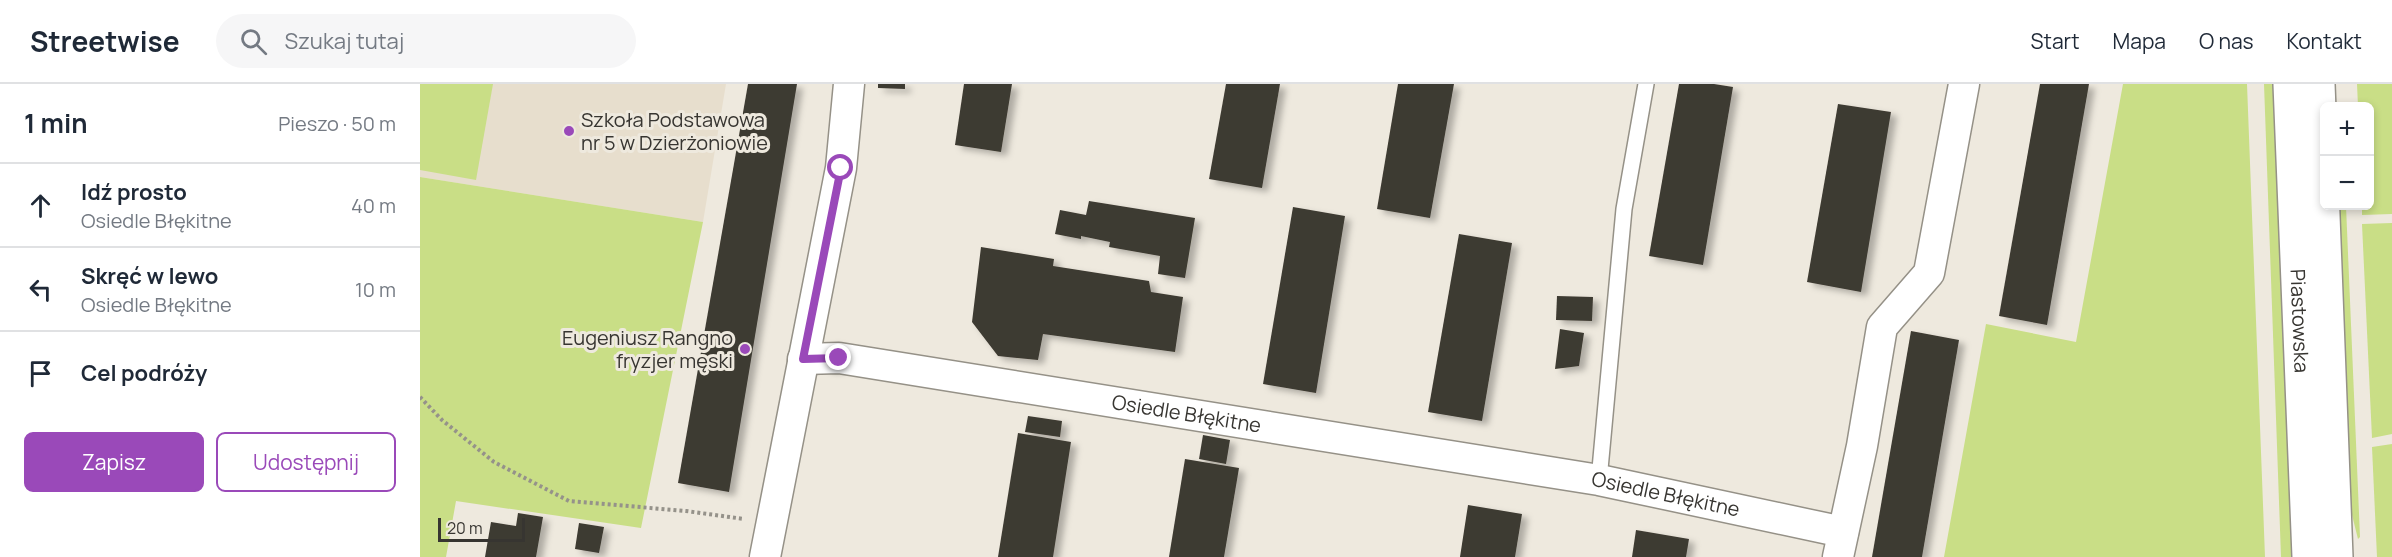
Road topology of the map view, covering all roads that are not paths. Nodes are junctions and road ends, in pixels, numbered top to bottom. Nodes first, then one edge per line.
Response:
1 (849, 84) edge
2 (1647, 84) edge
3 (1964, 84) edge
4 (2290, 84) edge
5 (2318, 84) edge
6 (803, 359) junction
7 (1599, 480) junction
8 (1840, 544) edge
9 (765, 557) edge
10 (2309, 557) edge
11 (2336, 557) edge

1 - 6 street
2 - 7 lane
3 - 8 street, Osiedle Błękitne
4 - 10 street, Piastowska
5 - 11 street, Piastowska
6 - 7 street, Osiedle Błękitne
6 - 9 street
7 - 8 street, Osiedle Błękitne

